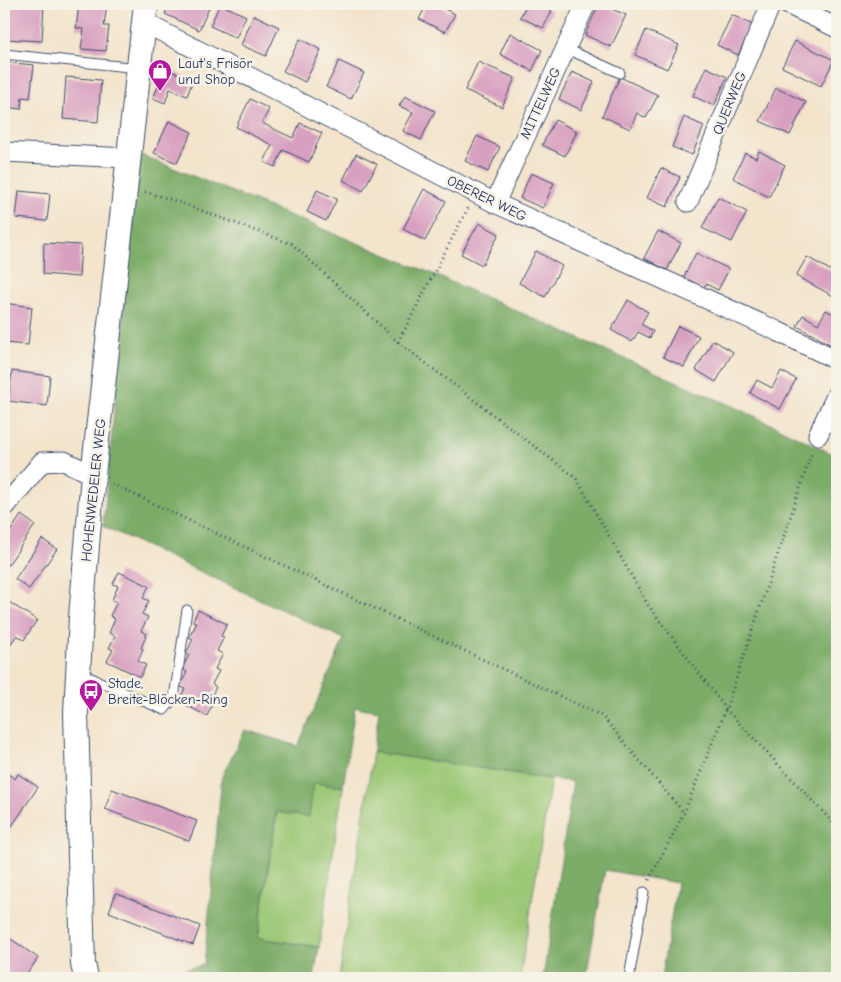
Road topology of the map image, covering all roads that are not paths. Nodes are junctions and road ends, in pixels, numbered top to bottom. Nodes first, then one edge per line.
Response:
1 (586, 4) edge
2 (770, 4) edge
3 (787, 4) edge
4 (145, 13) edge
5 (837, 28) edge
6 (565, 48) junction
7 (4, 54) edge
8 (138, 68) junction
9 (620, 73) dead end
10 (4, 152) edge
11 (128, 158) junction
12 (688, 202) dead end
13 (495, 203) junction
14 (837, 360) edge
15 (837, 394) edge
16 (818, 435) road end
17 (93, 475) junction
18 (4, 508) edge
19 (187, 610) dead end
20 (77, 672) junction
21 (644, 892) road end
22 (86, 978) edge
23 (629, 978) edge

1 - 6 street, MITTELWEG
2 - 12 street, QUERWEG
3 - 5 street
4 - 8 street, HOHENWEDELER WEG
4 - 13 street, OBERER WEG
6 - 9 lane
6 - 13 street, MITTELWEG
7 - 8 lane
8 - 11 street, HOHENWEDELER WEG
10 - 11 street
11 - 17 street, HOHENWEDELER WEG
13 - 14 street, OBERER WEG
15 - 16 street
17 - 18 street
17 - 20 street, HOHENWEDELER WEG
19 - 20 lane
20 - 22 street, HOHENWEDELER WEG
21 - 23 lane

